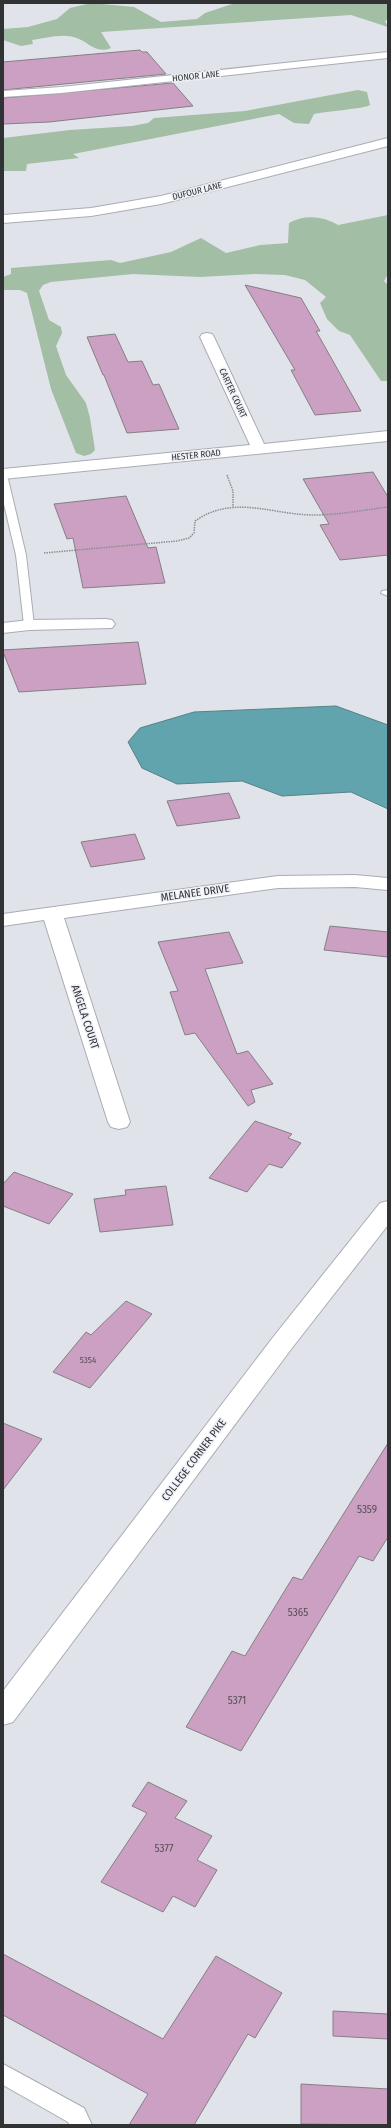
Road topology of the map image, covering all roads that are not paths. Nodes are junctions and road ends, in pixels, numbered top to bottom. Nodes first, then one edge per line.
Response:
1 (388, 55) edge
2 (3, 94) edge
3 (388, 142) edge
4 (3, 219) edge
5 (207, 337) dead end
6 (388, 436) edge
7 (259, 449) junction
8 (3, 474) edge
9 (3, 480) edge
10 (106, 624) dead end
11 (29, 625) junction
12 (3, 628) edge
13 (388, 884) edge
14 (52, 914) junction
15 (3, 920) edge
16 (119, 1122) dead end
17 (388, 1209) edge
18 (3, 1713) edge
19 (3, 2074) edge
20 (81, 2125) edge

1 - 2 main road, HONOR LANE
3 - 4 main road, DUFOUR LANE
5 - 7 main road, CARTER COURT
6 - 7 main road, HESTER ROAD
7 - 8 main road, HESTER ROAD
9 - 11 lane
10 - 11 main road
11 - 12 main road
13 - 14 main road, MELANEE DRIVE
14 - 15 main road, MELANEE DRIVE
14 - 16 main road, ANGELA COURT
17 - 18 main road, COLLEGE CORNER PIKE
19 - 20 lane

